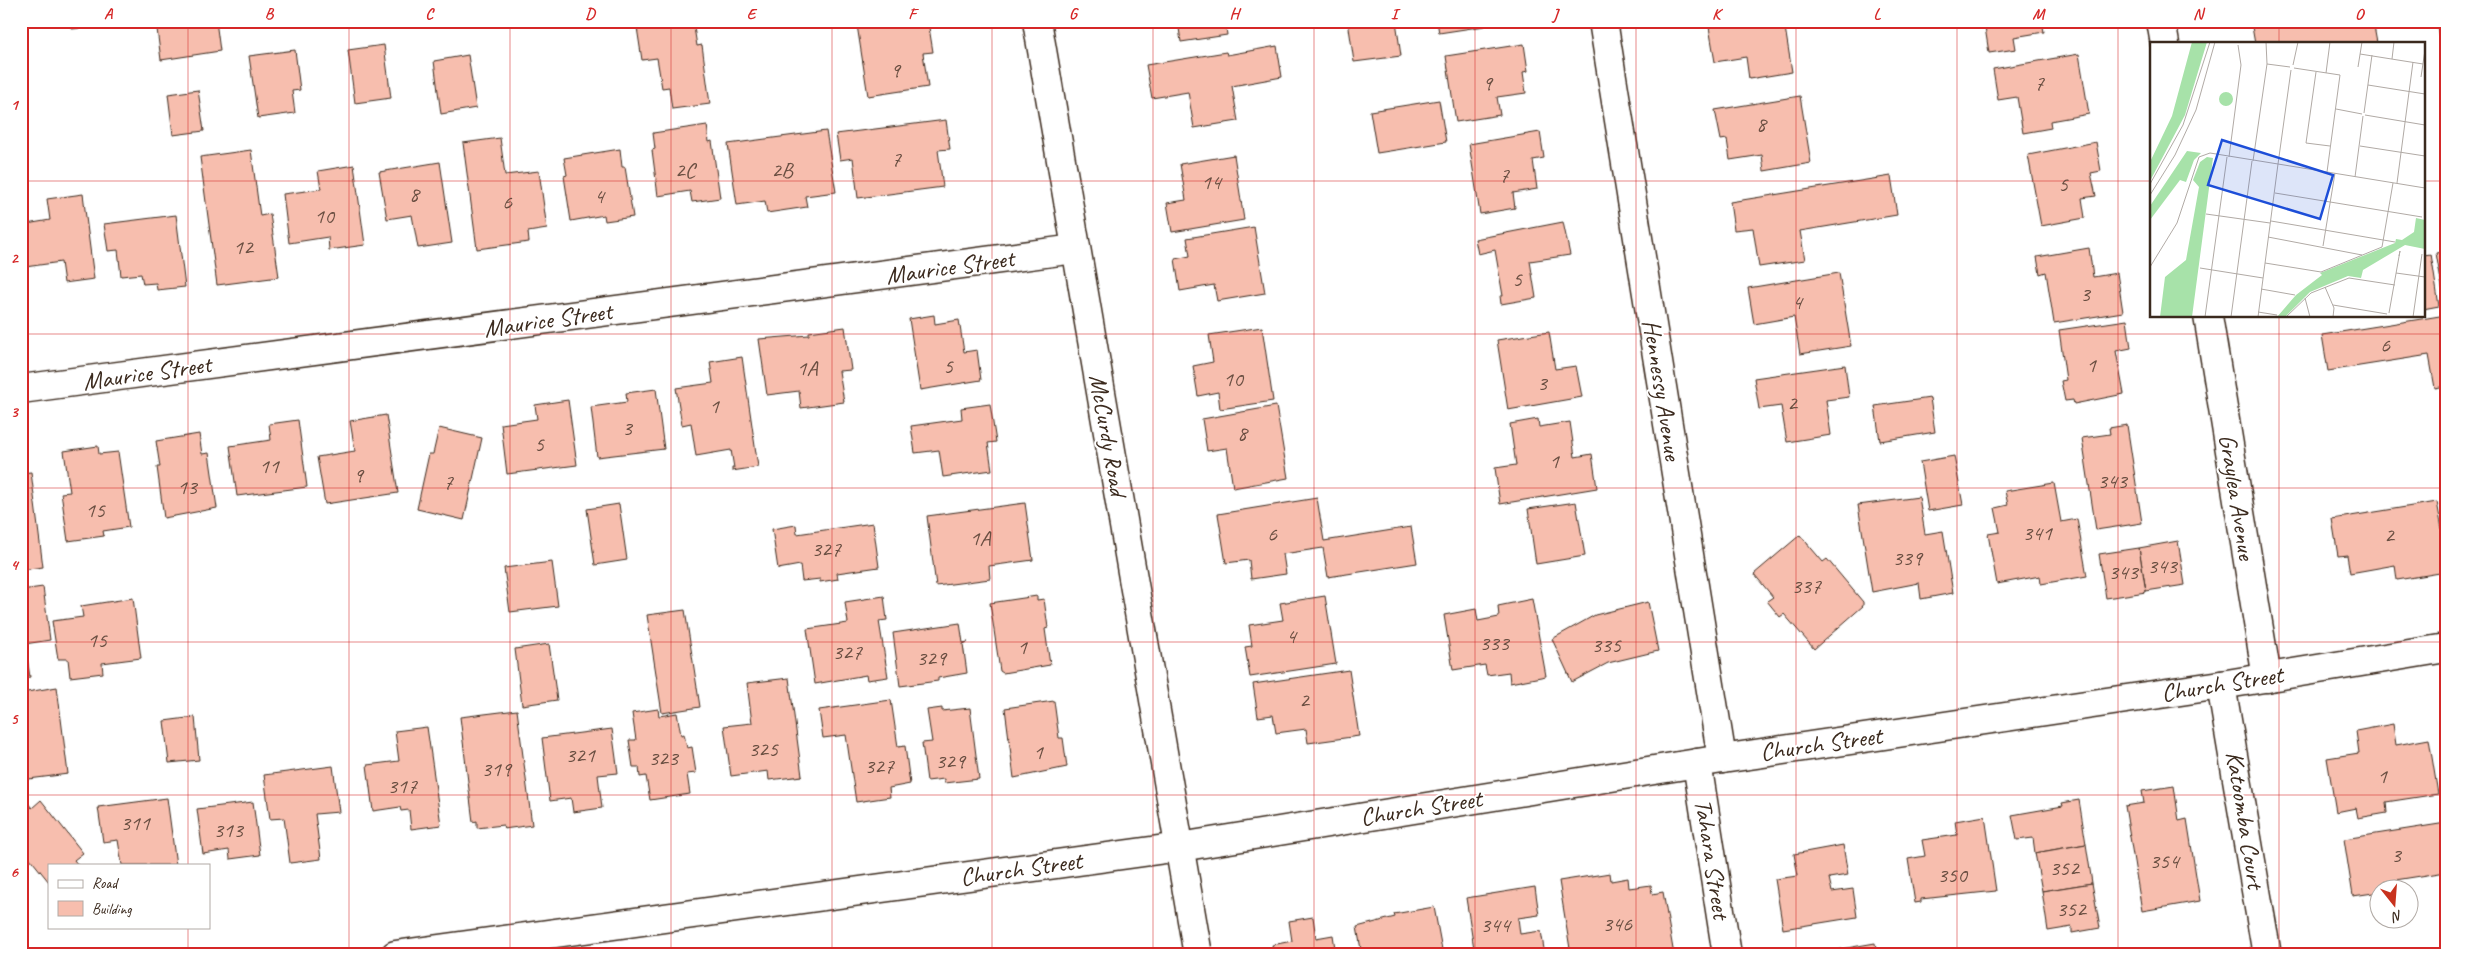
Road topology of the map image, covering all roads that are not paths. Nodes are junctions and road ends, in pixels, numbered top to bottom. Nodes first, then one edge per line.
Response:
1 (1037, 21) edge
2 (1603, 21) edge
3 (2161, 21) edge
4 (2165, 42) edge
5 (1075, 250) junction
6 (2208, 318) edge
7 (21, 390) edge
8 (2446, 648) edge
9 (2267, 678) junction
10 (2221, 685) junction
11 (1710, 761) junction
12 (1180, 848) junction
13 (395, 955) edge
14 (1198, 955) edge
15 (1727, 955) edge
16 (2267, 955) edge

1 - 5 street, McCurdy Road
2 - 11 street, Hennessy Avenue
3 - 4 street
5 - 7 street, Maurice Street
5 - 12 street, McCurdy Road
6 - 9 street, Graylea Avenue
8 - 9 street, Church Street
9 - 10 street, Church Street
10 - 11 street, Church Street
10 - 16 street, Katoomba Court
11 - 12 street, Church Street
11 - 15 street, Tahara Street
12 - 13 street, Church Street
12 - 14 street, McCurdy Road

